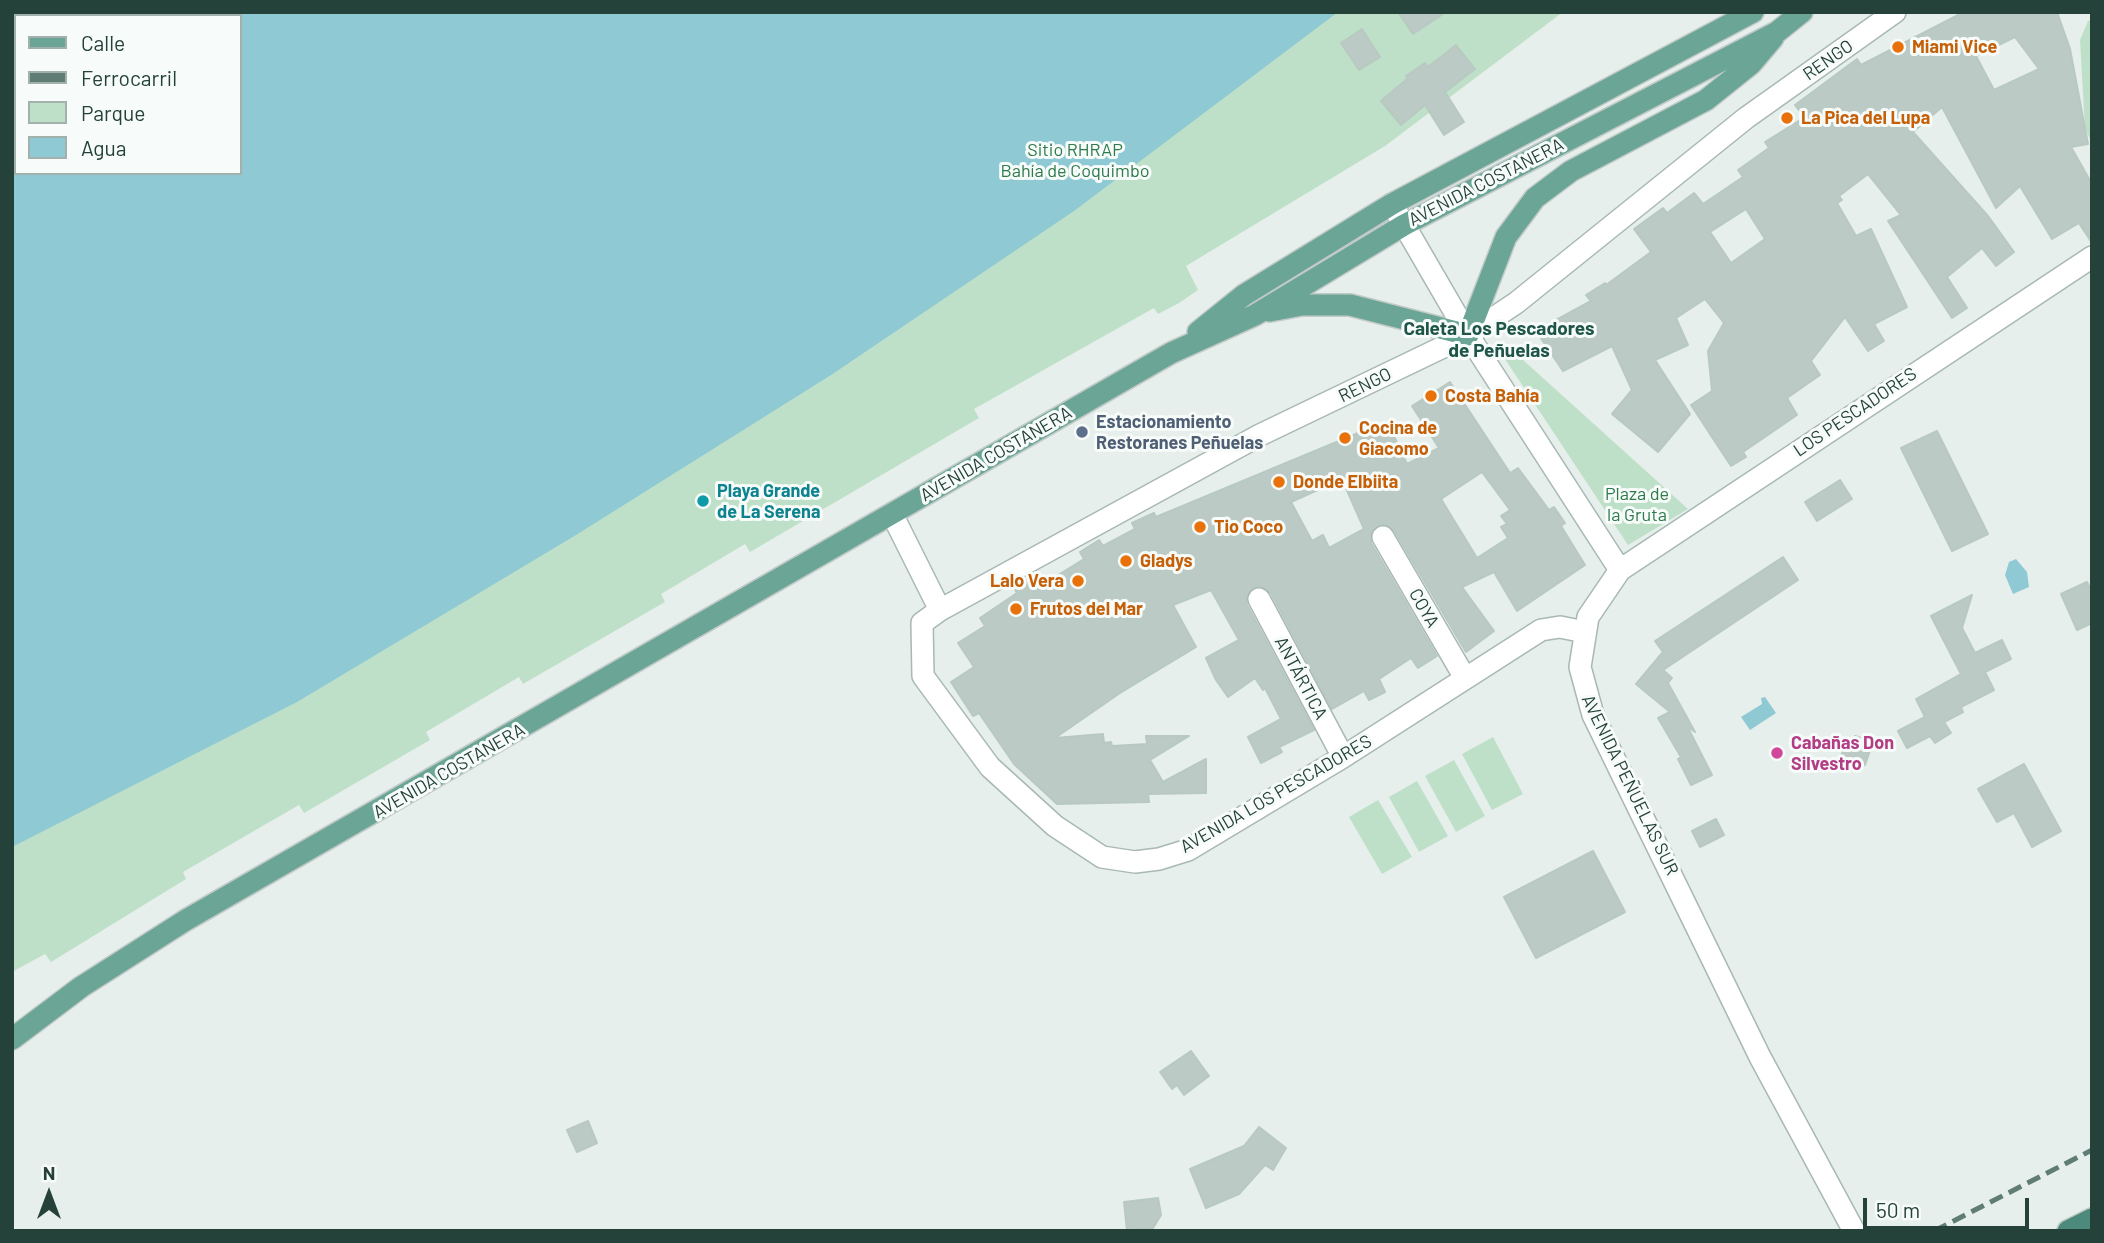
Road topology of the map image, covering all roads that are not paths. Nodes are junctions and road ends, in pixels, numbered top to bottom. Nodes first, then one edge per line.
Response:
1 (1753, 12) edge
2 (1802, 12) edge
3 (1895, 12) edge
4 (1777, 32) junction
5 (1392, 204) junction
6 (1404, 225) junction
7 (2092, 257) edge
8 (1255, 315) junction
9 (1468, 335) junction
10 (1171, 353) junction
11 (892, 514) junction
12 (1383, 537) dead end
13 (1620, 570) junction
14 (1259, 599) dead end
15 (940, 610) junction
16 (1585, 632) junction
17 (1465, 678) junction
18 (1343, 757) junction
19 (12, 1039) edge
20 (2092, 1219) edge
21 (1854, 1231) edge
22 (2068, 1231) edge

1 - 5 main road, AVENIDA COSTANERA
2 - 4 main road, AVENIDA COSTANERA
3 - 9 street, RENGO
4 - 6 main road, AVENIDA COSTANERA
4 - 9 main road
5 - 6 street
5 - 10 main road, AVENIDA COSTANERA
6 - 8 main road, AVENIDA COSTANERA
6 - 9 street
7 - 13 street, LOS PESCADORES
8 - 9 main road
8 - 10 main road, AVENIDA COSTANERA
9 - 13 street
9 - 15 street, RENGO
10 - 11 main road, AVENIDA COSTANERA
11 - 15 street
11 - 19 main road, AVENIDA COSTANERA
12 - 17 street, COYA
13 - 16 street, AVENIDA PEÑUELAS SUR
14 - 18 street, ANTÁRTICA
15 - 18 street, AVENIDA LOS PESCADORES
16 - 17 street, AVENIDA LOS PESCADORES
16 - 21 street, AVENIDA PEÑUELAS SUR
17 - 18 street, AVENIDA LOS PESCADORES
20 - 22 highway

